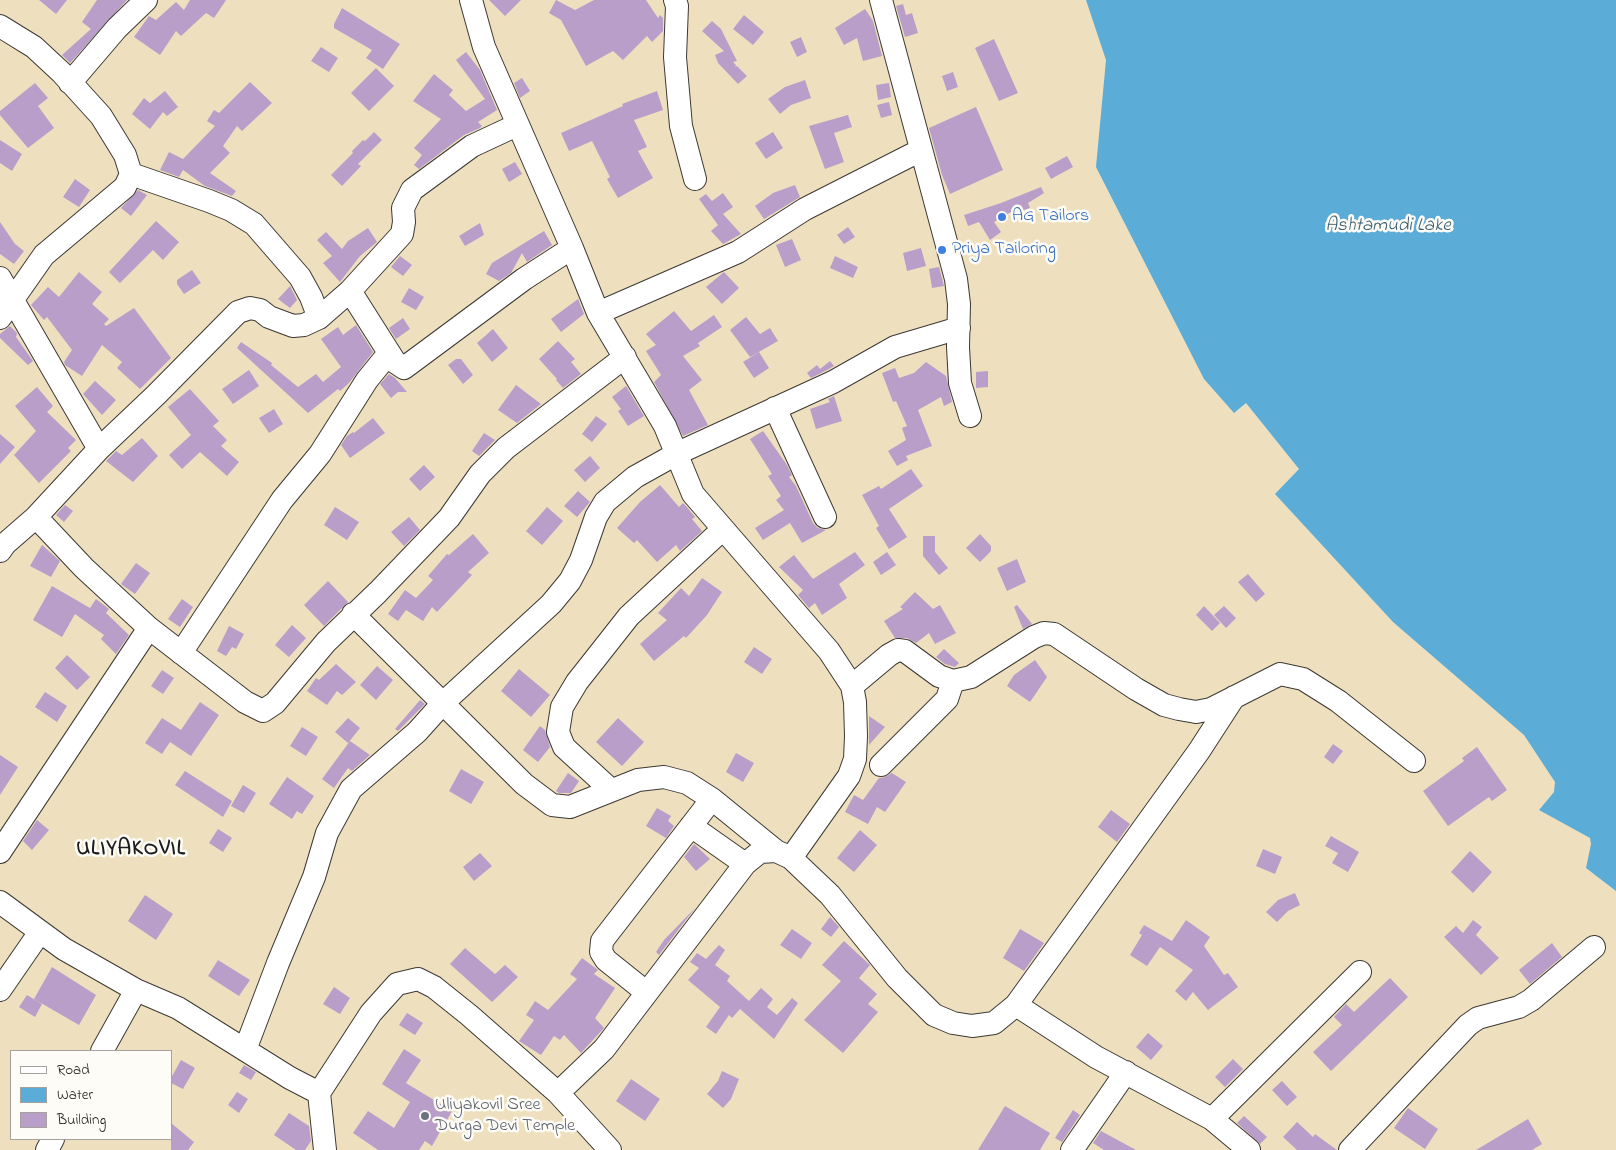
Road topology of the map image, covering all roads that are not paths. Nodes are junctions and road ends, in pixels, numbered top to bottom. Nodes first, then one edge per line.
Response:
1 (146, 0) edge
2 (472, 0) edge
3 (675, 0) edge
4 (881, 0) edge
5 (0, 26) edge
6 (70, 82) junction
7 (517, 125) junction
8 (921, 150) junction
9 (131, 174) junction
10 (695, 179) dead end
11 (572, 248) junction
12 (0, 278) edge
13 (350, 291) junction
14 (13, 298) junction
15 (598, 313) junction
16 (0, 318) edge
17 (319, 318) junction
18 (959, 328) junction
19 (389, 353) junction
20 (625, 357) junction
21 (775, 408) junction
22 (970, 416) dead end
23 (99, 449) junction
24 (678, 453) junction
25 (36, 517) junction
26 (825, 517) dead end
27 (723, 529) junction
28 (0, 552) edge
29 (353, 614) junction
30 (149, 628) junction
31 (181, 653) junction
32 (953, 681) junction
33 (852, 686) junction
34 (1234, 697) junction
35 (443, 703) junction
36 (1414, 762) dead end
37 (881, 765) dead end
38 (610, 789) junction
39 (712, 799) junction
40 (691, 826) junction
41 (0, 852) edge
42 (784, 855) junction
43 (745, 864) junction
44 (0, 902) edge
45 (40, 932) junction
46 (1594, 948) dead end
47 (1360, 972) dead end
48 (0, 990) edge
49 (136, 990) junction
50 (646, 992) junction
51 (1016, 1005) junction
52 (103, 1050) edge
53 (246, 1050) junction
54 (1126, 1072) junction
55 (318, 1093) junction
56 (558, 1094) junction
57 (1212, 1119) junction
58 (325, 1150) edge
59 (610, 1150) edge
60 (1072, 1150) edge
61 (1249, 1150) edge
62 (1350, 1150) edge

1 - 6 street
2 - 7 street
3 - 10 street
4 - 8 street
5 - 6 street
6 - 9 street
7 - 11 street
7 - 13 street
8 - 15 street
8 - 18 street
9 - 14 street
9 - 17 street
11 - 15 street
11 - 19 street
12 - 14 street
13 - 17 street
13 - 19 street
14 - 16 street
14 - 23 street
15 - 20 street
17 - 23 street
18 - 21 street
18 - 22 street
19 - 31 street
20 - 24 street
20 - 29 street
21 - 24 street
21 - 26 street
23 - 25 street
24 - 27 street
24 - 35 street
25 - 28 street
25 - 30 street
27 - 33 street
27 - 38 street
29 - 31 street
29 - 35 street
30 - 31 street
30 - 41 street
32 - 33 street
32 - 34 street
32 - 37 street
33 - 42 street
34 - 36 street
34 - 51 street
35 - 38 street
35 - 53 street
38 - 39 street
39 - 40 street
39 - 42 street
40 - 43 street
40 - 50 street
42 - 43 street
42 - 51 street
43 - 50 street
44 - 45 street
45 - 48 street
45 - 49 street
46 - 62 street
47 - 57 street
49 - 52 street
49 - 53 street
50 - 56 street
51 - 54 street
53 - 55 street
54 - 57 street
54 - 60 street
55 - 56 street
55 - 58 street
56 - 59 street
57 - 61 street

